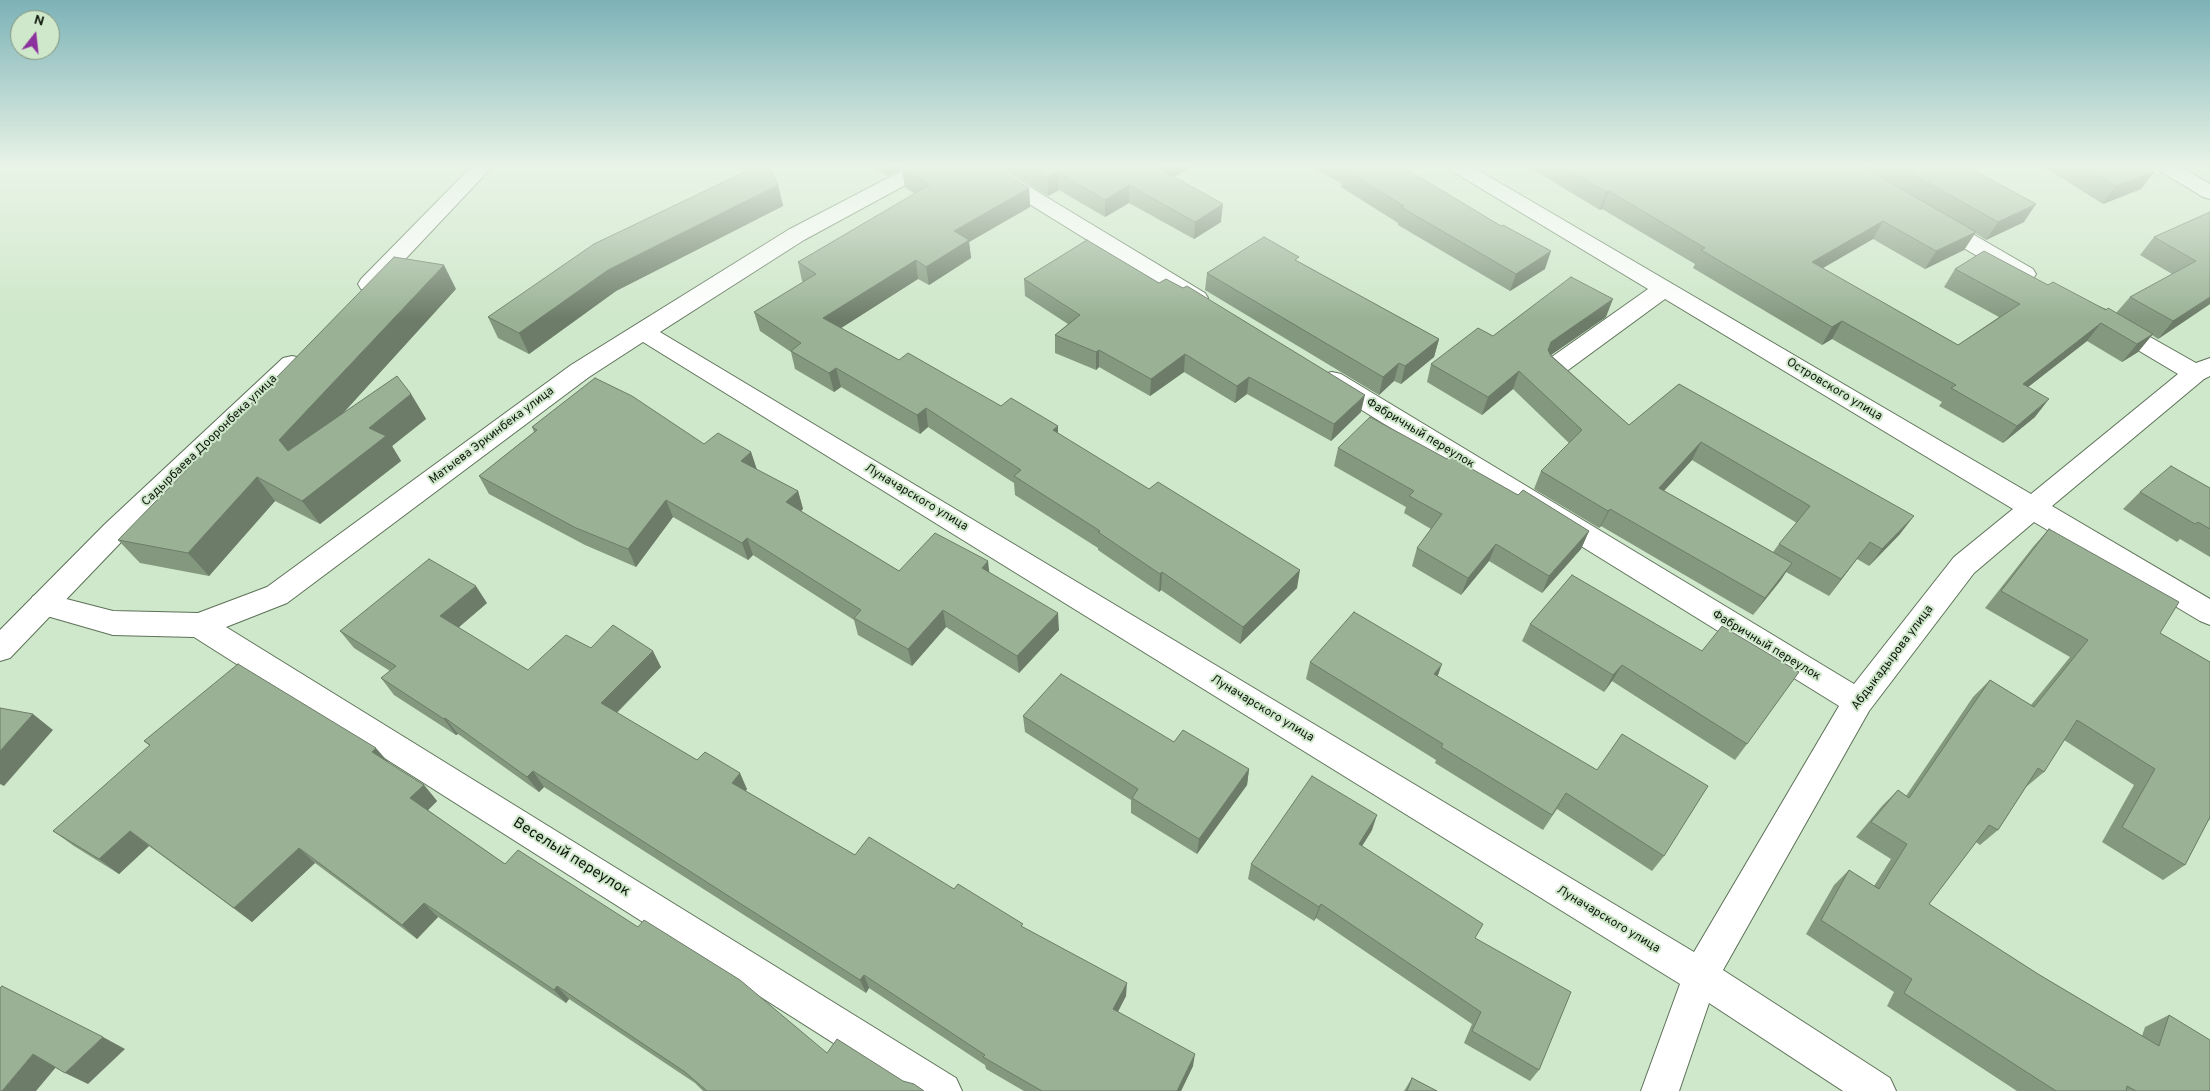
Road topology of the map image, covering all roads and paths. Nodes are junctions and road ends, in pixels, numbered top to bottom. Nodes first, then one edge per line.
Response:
1 (433, 218) edge
2 (828, 218) edge
3 (1067, 218) edge
4 (1545, 218) edge
5 (1928, 218) edge
6 (2040, 282) edge
7 (1664, 289) junction
8 (351, 303) edge
9 (1221, 312) edge
10 (2091, 313) edge
11 (643, 332) junction
12 (310, 346) edge
13 (1555, 367) edge
14 (2202, 369) edge
15 (1314, 370) edge
16 (2032, 508) junction
17 (43, 604) junction
18 (2210, 612) edge
19 (199, 625) junction
20 (0, 649) edge
21 (1858, 702) junction
22 (1700, 976) junction
23 (943, 1091) edge
24 (1660, 1091) edge
25 (1877, 1091) edge

1 - 8 street
2 - 11 street, Матыева Эркинбека улица
3 - 9 street
4 - 7 street, Островского улица
5 - 6 street
7 - 13 street
7 - 16 street, Островского улица
10 - 14 street
11 - 19 street, Матыева Эркинбека улица
11 - 22 street, Луначарского улица
12 - 17 street, Садырбаева Дооронбека улица
14 - 16 street, Абдыкадырова улица
15 - 21 street, Фабричный переулок
16 - 18 street, Островского улица
16 - 21 street, Абдыкадырова улица
17 - 19 street, Матыева Эркинбека улица
17 - 20 street, Садырбаева Дооронбека улица
19 - 23 street, Веселый переулок
21 - 22 street, Абдыкадырова улица
22 - 24 street, Абдыкадырова улица
22 - 25 street, Луначарского улица

